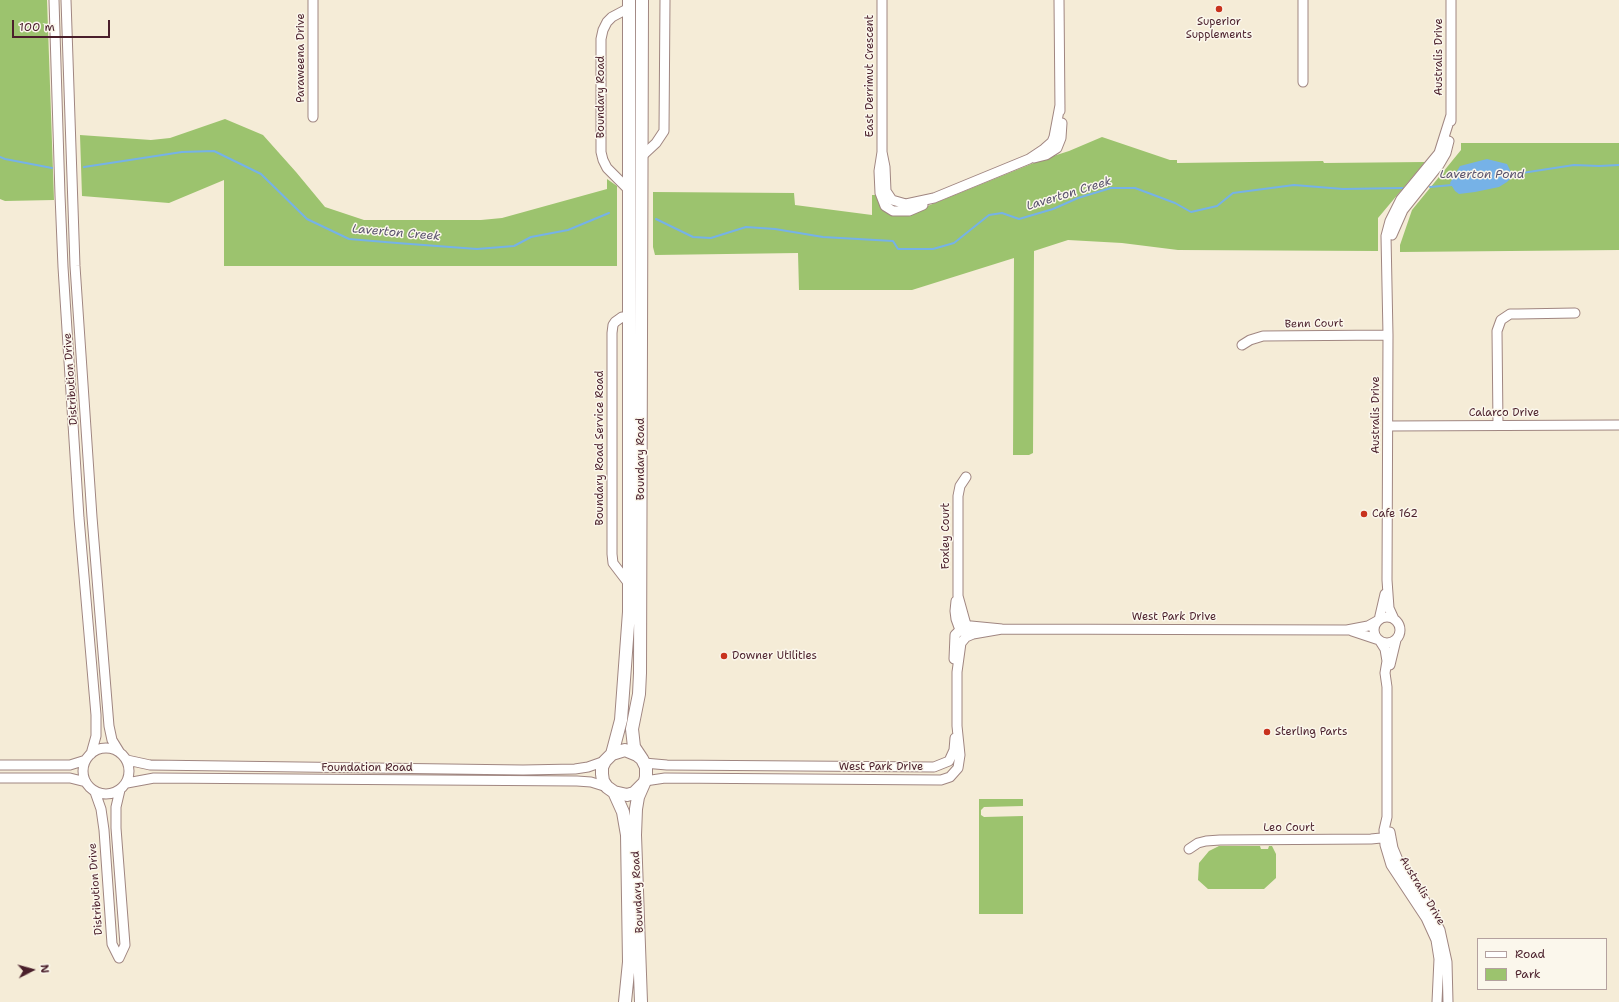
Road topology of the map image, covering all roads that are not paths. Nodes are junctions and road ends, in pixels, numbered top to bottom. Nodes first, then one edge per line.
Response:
1 (54, 0) edge
2 (66, 0) edge
3 (313, 0) edge
4 (642, 0) edge
5 (665, 0) edge
6 (882, 0) edge
7 (1059, 0) edge
8 (1303, 0) edge
9 (1451, 0) edge
10 (629, 4) edge
11 (55, 13) junction
12 (66, 13) junction
13 (1303, 82) dead end
14 (313, 117) dead end
15 (642, 156) junction
16 (628, 189) junction
17 (73, 225) junction
18 (61, 227) junction
19 (78, 300) junction
20 (66, 301) junction
21 (1575, 313) dead end
22 (628, 317) junction
23 (642, 317) junction
24 (1388, 335) junction
25 (1242, 344) dead end
26 (1498, 425) junction
27 (1619, 425) edge
28 (1388, 426) junction
29 (966, 477) dead end
30 (79, 518) junction
31 (92, 518) junction
32 (1387, 580) junction
33 (629, 584) junction
34 (1394, 619) junction
35 (1378, 620) junction
36 (1346, 630) junction
37 (965, 631) junction
38 (1379, 640) junction
39 (1396, 640) junction
40 (1387, 688) junction
41 (957, 726) junction
42 (123, 756) junction
43 (89, 757) junction
44 (609, 757) junction
45 (643, 761) junction
46 (949, 761) junction
47 (0, 765) edge
48 (799, 766) junction
49 (523, 770) junction
50 (956, 771) junction
51 (0, 778) edge
52 (794, 779) junction
53 (804, 779) junction
54 (524, 781) junction
55 (86, 782) junction
56 (644, 782) junction
57 (127, 783) junction
58 (120, 790) junction
59 (610, 790) junction
60 (95, 792) junction
61 (1387, 838) junction
62 (1189, 849) dead end
63 (625, 1002) edge
64 (641, 1002) edge
65 (1437, 1002) edge
66 (1448, 1002) edge

1 - 11 street, Distribution Drive
2 - 12 street, Distribution Drive
3 - 14 street, Paraweena Drive
4 - 15 main road, Boundary Road
5 - 15 street
6 - 7 street, East Derrimut Crescent
8 - 13 street
9 - 24 street, Australis Drive
10 - 16 main road, Boundary Road
10 - 16 street, Boundary Road
11 - 12 street
11 - 18 street, Distribution Drive
12 - 17 street, Distribution Drive
15 - 23 main road, Boundary Road
16 - 22 main road, Boundary Road
17 - 18 street
17 - 19 street, Distribution Drive
18 - 20 street, Distribution Drive
19 - 20 street
19 - 31 street, Distribution Drive
20 - 30 street, Distribution Drive
21 - 26 street
22 - 23 main road
22 - 33 main road, Boundary Road
22 - 33 street, Boundary Road Service Road
23 - 45 main road, Boundary Road
24 - 25 street, Benn Court
24 - 28 street, Australis Drive
26 - 27 street, Calarco Drive
26 - 28 street, Calarco Drive
28 - 32 street, Australis Drive
29 - 37 street, Foxley Court
30 - 31 street
30 - 43 street, Distribution Drive
31 - 42 street, Distribution Drive
32 - 34 street, Australis Drive
32 - 35 street, Australis Drive
33 - 44 main road, Boundary Road
34 - 35 street
34 - 39 street
35 - 36 street, West Park Drive
35 - 38 street
36 - 37 street, West Park Drive
36 - 38 street, West Park Drive
37 - 41 street
38 - 39 street
38 - 40 street, Australis Drive
39 - 40 street, Australis Drive
40 - 61 street, Australis Drive
41 - 46 street
41 - 50 street
42 - 43 street
42 - 49 street, Foundation Road
42 - 57 street
43 - 47 street
43 - 55 street
44 - 45 main road
44 - 49 street, Foundation Road
44 - 59 main road
45 - 48 street, West Park Drive
45 - 56 main road
46 - 48 street, West Park Drive
46 - 50 street
48 - 52 street
48 - 53 street
49 - 54 street
50 - 53 street, West Park Drive
51 - 55 street
52 - 53 street, West Park Drive
52 - 56 street, West Park Drive
54 - 57 street, Foundation Road
54 - 59 street, Foundation Road
55 - 60 street
56 - 59 main road
56 - 64 main road, Boundary Road
57 - 58 street
58 - 60 street
58 - 60 street, Distribution Drive
59 - 63 main road, Boundary Road
61 - 62 street, Leo Court
61 - 65 street, Australis Drive
61 - 66 street, Australis Drive

